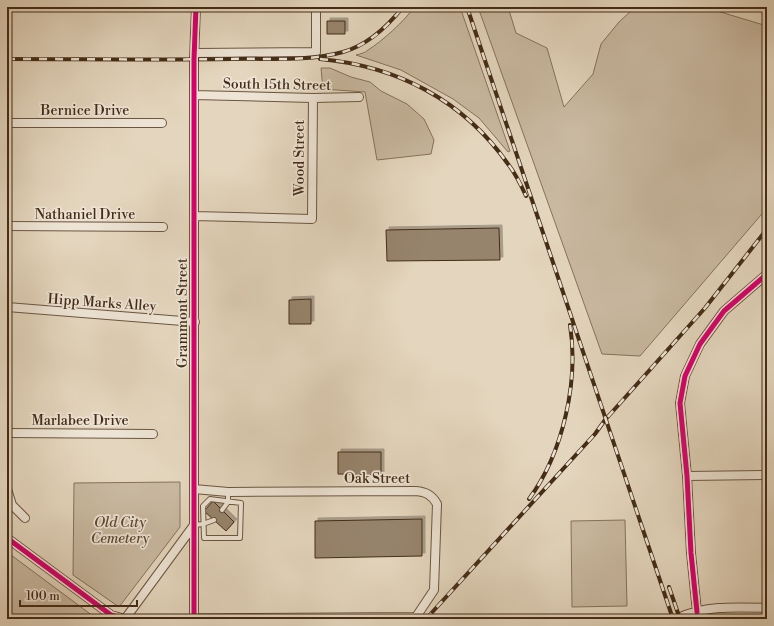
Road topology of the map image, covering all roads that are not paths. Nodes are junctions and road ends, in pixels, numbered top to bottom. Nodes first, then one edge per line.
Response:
1 (196, 7) edge
2 (316, 7) edge
3 (195, 53) junction
4 (194, 95) junction
5 (359, 97) dead end
6 (313, 98) junction
7 (7, 123) edge
8 (162, 123) dead end
9 (194, 216) junction
10 (7, 226) edge
11 (163, 227) dead end
12 (767, 274) edge
13 (7, 307) edge
14 (195, 322) junction
15 (7, 433) edge
16 (153, 434) dead end
17 (767, 475) edge
18 (687, 476) junction
19 (7, 489) edge
20 (194, 489) junction
21 (228, 492) junction
22 (228, 502) junction
23 (222, 510) dead end
24 (25, 518) dead end
25 (214, 520) dead end
26 (203, 524) junction
27 (194, 525) junction
28 (7, 538) edge
29 (767, 608) edge
30 (697, 612) junction
31 (194, 618) edge
32 (418, 618) edge
33 (125, 619) edge
34 (676, 619) edge

1 - 3 street, Grammont Street
2 - 3 street
3 - 4 street, Grammont Street
4 - 6 street, South 15th Street
4 - 9 street, Grammont Street
5 - 6 street, South 15th Street
6 - 9 street, Wood Street
7 - 8 street, Bernice Drive
9 - 14 street, Grammont Street
10 - 11 street, Nathaniel Drive
12 - 18 street
13 - 14 street, Hipp Marks Alley
14 - 20 street, Grammont Street
15 - 16 street, Marlabee Drive
17 - 18 street
18 - 30 street
19 - 24 street
20 - 21 street, Oak Street
20 - 27 street, Grammont Street
21 - 22 lane
21 - 32 street, Oak Street
22 - 23 lane
22 - 26 lane
22 - 26 lane
25 - 26 lane
26 - 27 lane
27 - 31 street, Grammont Street
27 - 33 street
28 - 33 street
29 - 30 street
30 - 34 street
31 - 32 street
31 - 33 street

